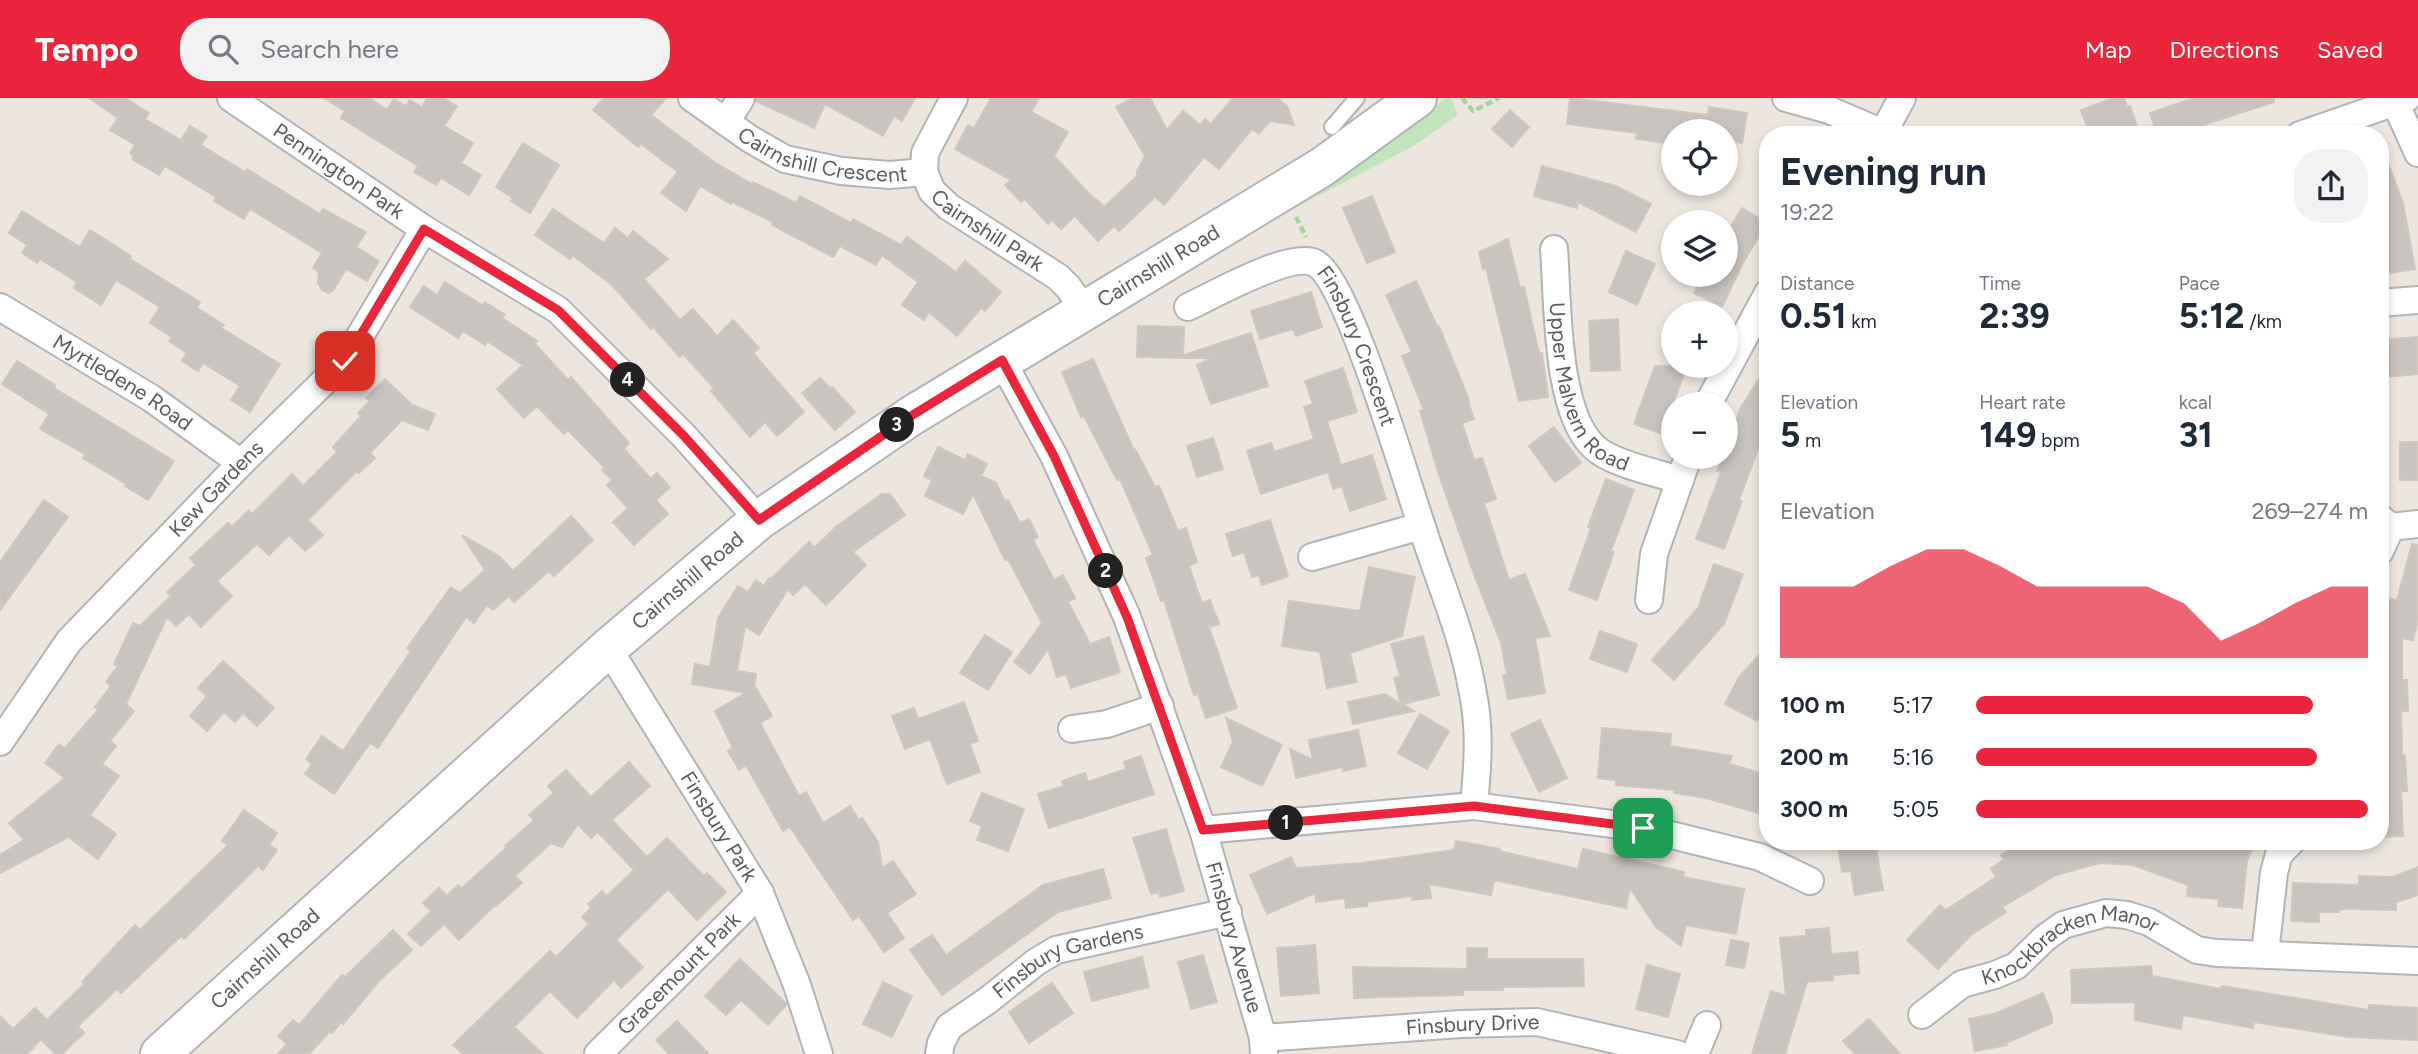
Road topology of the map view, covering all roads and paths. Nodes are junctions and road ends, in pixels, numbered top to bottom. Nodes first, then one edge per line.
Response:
1 (231, 98) edge
2 (692, 98) edge
3 (741, 98) edge
4 (954, 98) edge
5 (1357, 98) edge
6 (1417, 98) edge
7 (1461, 98) edge
8 (1499, 98) edge
9 (1786, 98) edge
10 (1902, 98) edge
11 (2401, 100) edge
12 (726, 122) junction
13 (1865, 126) edge
14 (1887, 126) edge
15 (2327, 126) edge
16 (1332, 127) dead end
17 (2418, 153) edge
18 (924, 172) junction
19 (424, 229) junction
20 (1554, 248) dead end
21 (2418, 300) edge
22 (2389, 302) edge
23 (0, 307) edge
24 (1188, 307) dead end
25 (1085, 310) junction
26 (1759, 310) edge
27 (1002, 360) junction
28 (1714, 392) edge
29 (241, 463) junction
30 (1661, 465) edge
31 (1684, 469) edge
32 (759, 520) junction
33 (2389, 523) edge
34 (2418, 524) edge
35 (1421, 526) junction
36 (1312, 557) dead end
37 (1649, 600) dead end
38 (608, 648) junction
39 (1160, 706) junction
40 (1072, 729) dead end
41 (0, 742) edge
42 (1474, 806) junction
43 (1203, 830) junction
44 (2283, 850) edge
45 (1810, 881) dead end
46 (760, 893) junction
47 (1228, 912) junction
48 (2265, 954) junction
49 (2418, 961) edge
50 (1922, 1016) dead end
51 (1707, 1025) dead end
52 (1264, 1046) edge
53 (160, 1054) edge
54 (598, 1054) edge
55 (819, 1054) edge
56 (939, 1054) edge
57 (1677, 1054) edge
58 (1695, 1054) edge

1 - 19 street, Pennington Park
2 - 12 street, Cairnshill Crescent
3 - 12 street, Cairnshill Crescent
4 - 18 street, Cairnshill Park
5 - 16 lane
6 - 25 street, Cairnshill Road
7 - 8 path
9 - 13 street
10 - 14 street
11 - 15 street
11 - 17 street
12 - 18 street, Cairnshill Crescent
18 - 25 street, Cairnshill Park
19 - 29 street, Kew Gardens
19 - 32 street, Pennington Park
20 - 30 street, Upper Malvern Road
21 - 22 street
23 - 29 street, Myrtledene Road
24 - 35 street, Finsbury Crescent
25 - 27 street, Cairnshill Road
26 - 28 street
27 - 32 street, Cairnshill Road
27 - 39 street, Finsbury Avenue
29 - 41 street, Kew Gardens
31 - 37 street, Upper Malvern Road
32 - 38 street, Cairnshill Road
33 - 34 street
35 - 36 street
35 - 42 street, Finsbury Crescent
38 - 46 street, Finsbury Park
38 - 53 street, Cairnshill Road
39 - 40 street
39 - 43 street, Finsbury Avenue
42 - 43 street
42 - 45 street
43 - 47 street, Finsbury Avenue
44 - 48 street
46 - 54 street, Gracemount Park
46 - 55 street, Finsbury Park
47 - 52 street, Finsbury Avenue
47 - 56 street, Finsbury Gardens
48 - 49 street, Knockbracken Manor
48 - 50 street, Knockbracken Manor
51 - 58 street
52 - 57 street, Finsbury Drive

